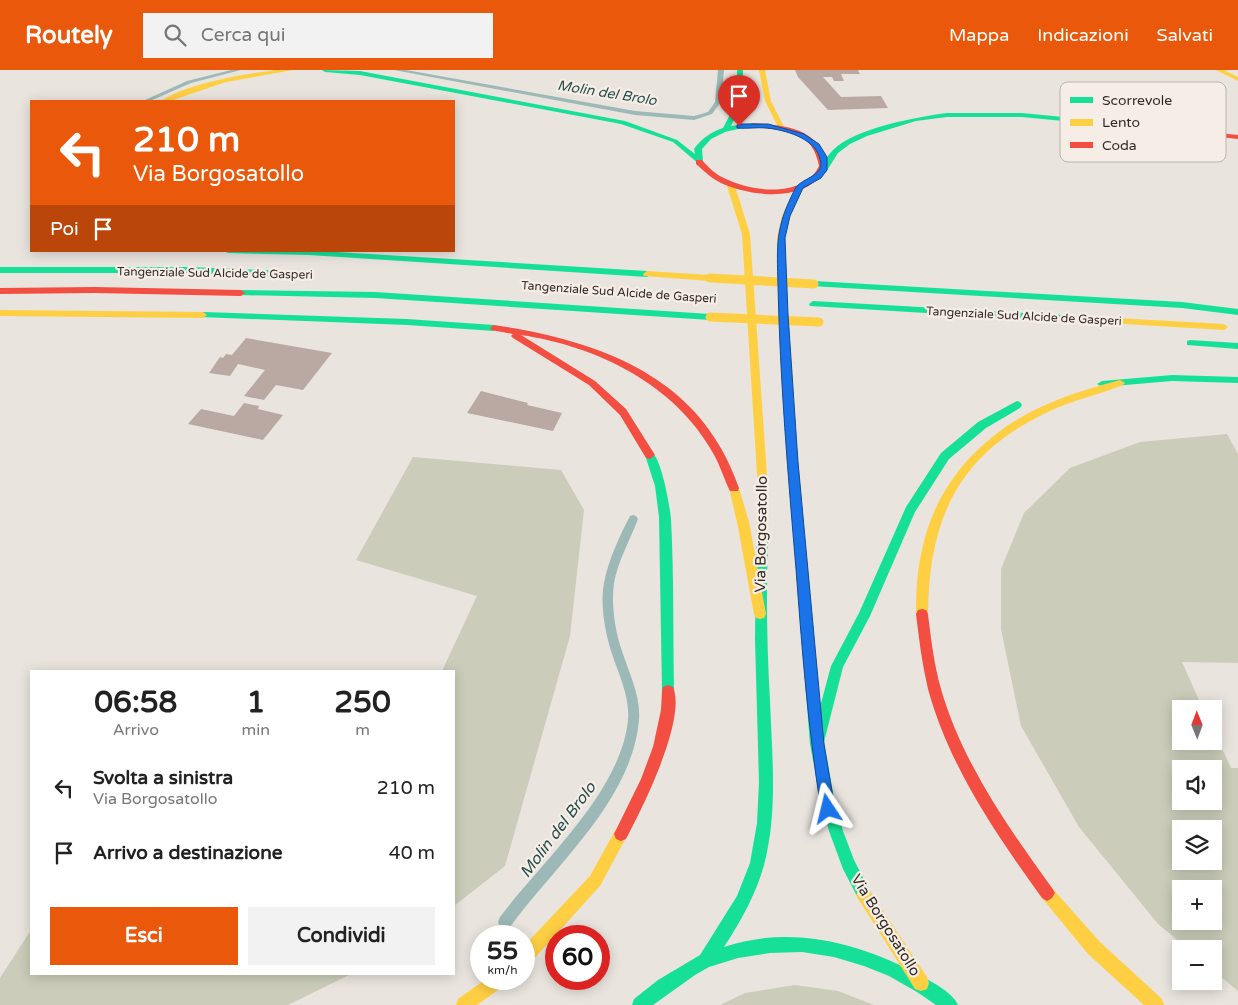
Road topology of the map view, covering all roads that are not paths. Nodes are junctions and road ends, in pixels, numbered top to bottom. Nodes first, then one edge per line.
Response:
1 (290, 70) edge
2 (325, 70) edge
3 (740, 70) edge
4 (762, 70) edge
5 (1219, 70) edge
6 (1238, 79) edge
7 (167, 100) edge
8 (1060, 120) edge
9 (726, 129) junction
10 (782, 129) junction
11 (697, 160) junction
12 (823, 170) junction
13 (731, 186) junction
14 (800, 187) junction
15 (268, 252) edge
16 (344, 256) junction
17 (40, 258) dead end
18 (199, 259) dead end
19 (219, 259) dead end
20 (0, 270) edge
21 (321, 275) dead end
22 (0, 291) edge
23 (737, 300) dead end
24 (1238, 302) edge
25 (1182, 305) junction
26 (1238, 312) edge
27 (0, 313) edge
28 (824, 322) dead end
29 (1238, 327) edge
30 (508, 331) junction
31 (1178, 343) dead end
32 (1238, 346) edge
33 (1238, 380) edge
34 (1120, 383) junction
35 (1060, 391) dead end
36 (1027, 401) dead end
37 (760, 614) junction
38 (817, 744) junction
39 (535, 945) edge
40 (706, 960) junction
41 (921, 983) junction
42 (484, 990) edge
43 (464, 1005) edge
44 (640, 1005) edge
45 (950, 1005) edge
46 (1156, 1005) edge

1 - 7 main road
2 - 11 main road, Via Borgosatollo
3 - 9 main road
4 - 10 main road
5 - 6 main road
8 - 12 main road, Via Borgosatollo
9 - 10 main road
9 - 11 main road
10 - 12 main road
11 - 13 main road, Via Borgosatollo
12 - 14 main road, Via Borgosatollo
13 - 14 main road, Via Borgosatollo
13 - 37 main road, Via Borgosatollo
14 - 38 main road, Via Borgosatollo
15 - 16 main road
16 - 19 main road
16 - 25 main road, bridge
17 - 18 main road
20 - 21 main road, Tangenziale Sud Alcide de Gasperi
22 - 28 main road, Tangenziale Sud Alcide de Gasperi, bridge
23 - 29 main road, Tangenziale Sud Alcide de Gasperi
24 - 25 main road
25 - 26 main road
27 - 30 main road
30 - 37 main road
30 - 39 main road
31 - 32 main road
33 - 34 main road
34 - 35 main road
34 - 46 main road
36 - 38 main road
37 - 40 main road, Via Borgosatollo
38 - 41 main road, Via Borgosatollo
40 - 41 main road
40 - 44 main road
41 - 45 main road
42 - 43 main road

